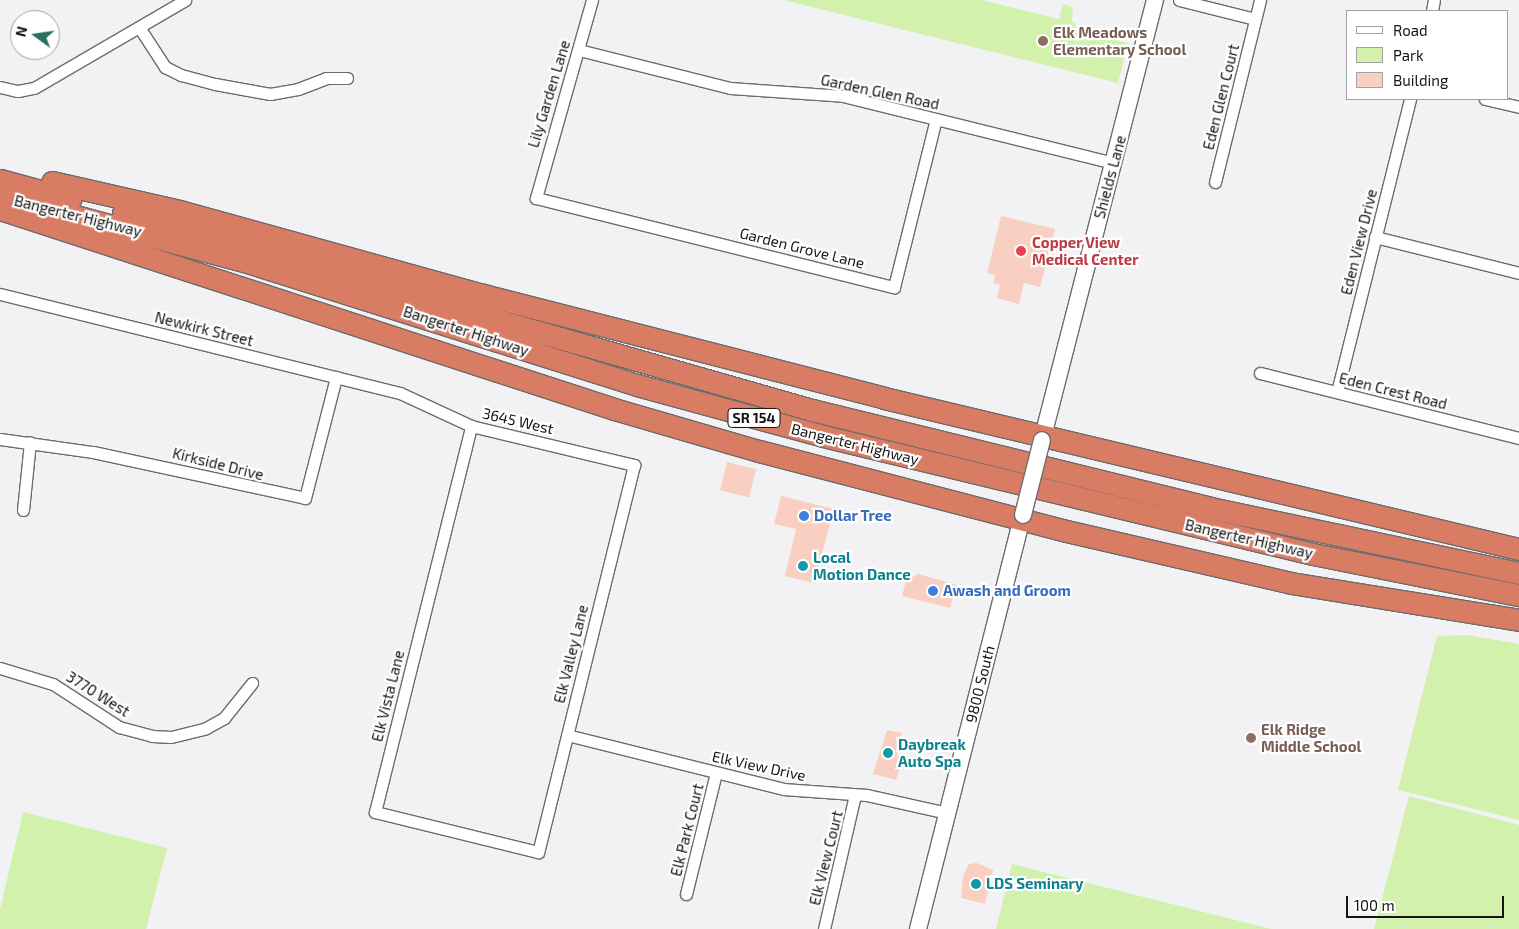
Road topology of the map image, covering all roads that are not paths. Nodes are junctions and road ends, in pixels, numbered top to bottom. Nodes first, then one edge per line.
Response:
1 (185, 0) edge
2 (592, 0) edge
3 (1156, 0) edge
4 (1179, 0) edge
5 (1260, 0) edge
6 (1255, 19) junction
7 (139, 27) junction
8 (579, 50) junction
9 (347, 78) dead end
10 (0, 88) edge
11 (1410, 100) edge
12 (1489, 100) edge
13 (1519, 107) edge
14 (936, 119) junction
15 (1114, 163) junction
16 (0, 172) edge
17 (0, 180) edge
18 (1215, 182) dead end
19 (0, 197) edge
20 (536, 198) joint
21 (0, 209) edge
22 (1376, 237) junction
23 (1519, 273) edge
24 (0, 294) edge
25 (1260, 373) dead end
26 (336, 377) junction
27 (1337, 392) junction
28 (400, 393) joint
29 (471, 426) junction
30 (1043, 438) junction
31 (1519, 438) edge
32 (0, 439) edge
33 (30, 442) junction
34 (634, 465) joint
35 (23, 510) dead end
36 (1022, 517) junction
37 (1519, 550) edge
38 (1519, 573) edge
39 (1519, 595) edge
40 (1519, 620) edge
41 (0, 668) edge
42 (252, 683) dead end
43 (567, 735) junction
44 (716, 773) junction
45 (855, 795) junction
46 (947, 812) junction
47 (538, 852) joint
48 (686, 894) dead end
49 (824, 929) edge
50 (918, 929) edge

1 - 7 street
2 - 8 street, Lily Garden Lane
3 - 15 main road, Shields Lane
4 - 6 street
5 - 6 street, Eden Glen Court
6 - 18 street, Eden Glen Court
7 - 9 street
7 - 10 street
8 - 14 street, Garden Glen Road
8 - 20 street, Lily Garden Lane
11 - 22 street, Eden View Drive
12 - 13 street
14 - 15 street, Garden Glen Road
14 - 20 street, Garden Grove Lane
15 - 30 main road, Shields Lane
16 - 30 highway
17 - 38 highway, Bangerter Highway / SR 154
19 - 39 highway, Bangerter Highway / SR 154
21 - 36 highway
22 - 23 street
22 - 27 street, Eden View Drive
24 - 26 street, Newkirk Street
25 - 27 street, Eden Crest Road
26 - 28 street, Newkirk Street
26 - 33 street, Kirkside Drive
27 - 31 street, Eden Crest Road
28 - 29 street, 3645 West
29 - 34 street, 3645 West
29 - 47 street, Elk Vista Lane
30 - 36 main road, 9800 South, bridge
30 - 37 highway
32 - 33 street, Kirkside Drive
33 - 35 street
34 - 43 street, Elk Valley Lane
36 - 40 highway
36 - 46 main road, 9800 South
41 - 42 street, 3770 West
43 - 44 street, Elk View Drive
43 - 47 street, Elk Valley Lane
44 - 45 street, Elk View Drive
44 - 48 street, Elk Park Court
45 - 46 street, Elk View Drive
45 - 49 street, Elk View Court
46 - 50 main road, 9800 South

